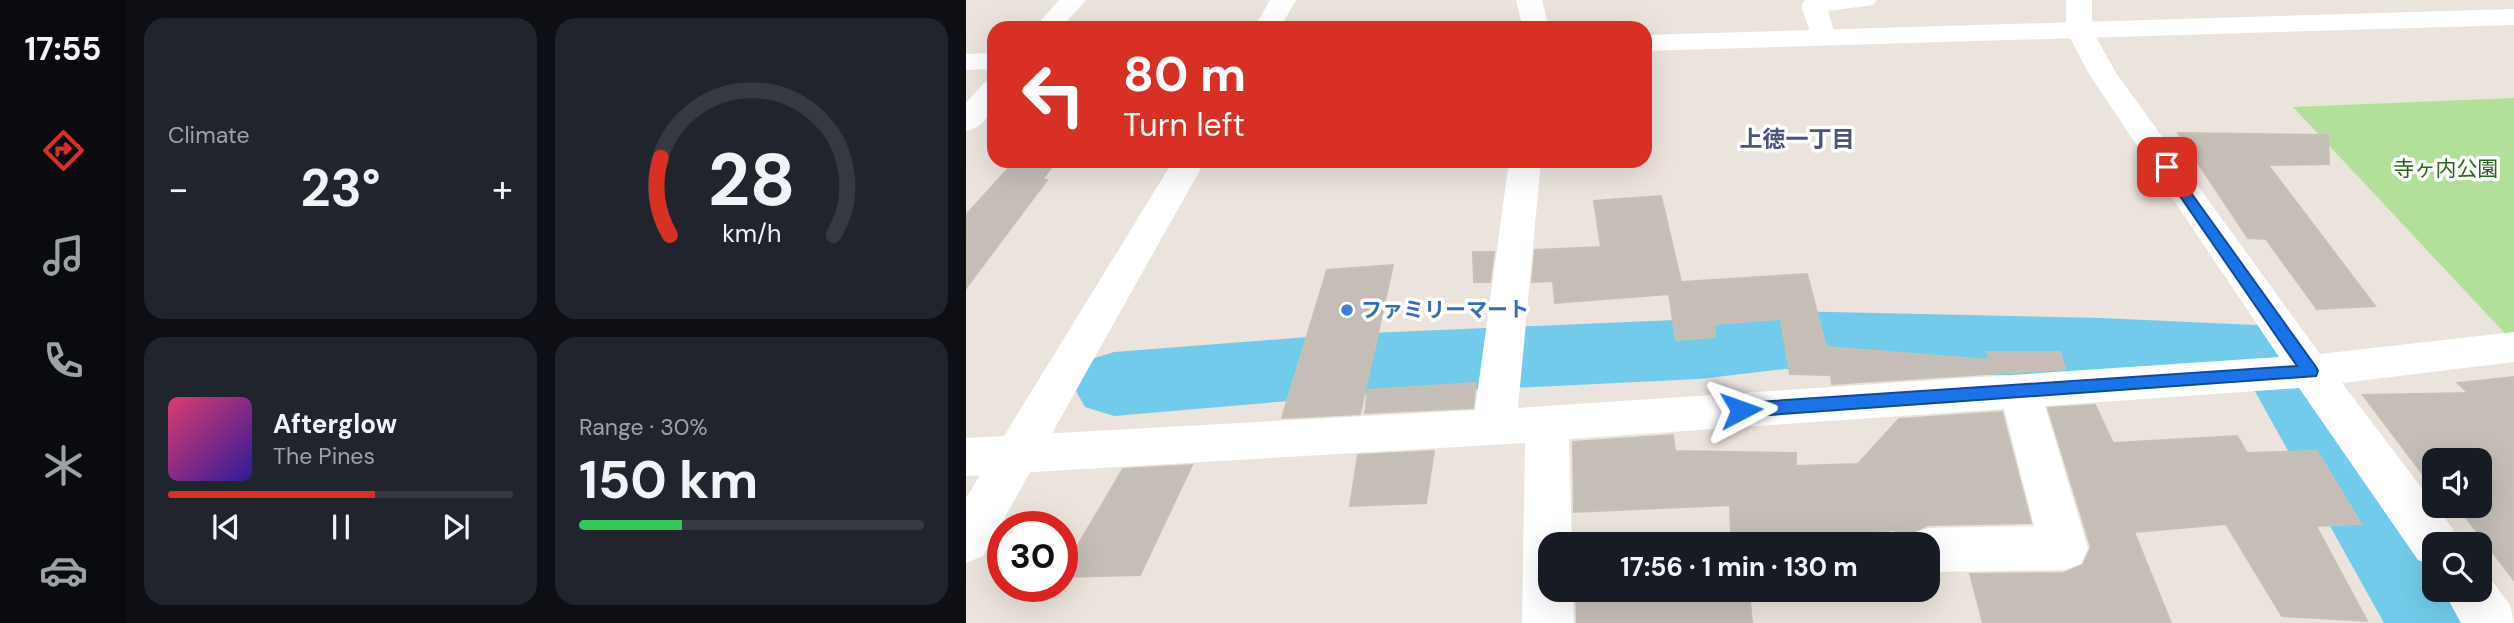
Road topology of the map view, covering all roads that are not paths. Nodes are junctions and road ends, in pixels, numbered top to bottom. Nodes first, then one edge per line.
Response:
1 (1073, 0) edge
2 (1283, 0) edge
3 (1529, 0) edge
4 (1864, 0) edge
5 (2079, 15) edge
6 (2514, 17) edge
7 (1054, 21) edge
8 (1271, 21) edge
9 (1534, 21) edge
10 (1823, 38) junction
11 (1652, 43) edge
12 (987, 61) edge
13 (966, 62) edge
14 (987, 97) edge
15 (966, 122) edge
16 (1185, 168) edge
17 (1524, 168) edge
18 (2514, 347) edge
19 (2310, 371) junction
20 (2020, 391) junction
21 (1547, 424) junction
22 (1495, 427) junction
23 (1016, 455) junction
24 (966, 457) edge
25 (1549, 532) edge
26 (2426, 532) edge
27 (966, 541) edge
28 (1940, 550) edge
29 (1548, 602) edge
30 (1548, 623) edge

1 - 7 street
2 - 8 street
3 - 9 street
4 - 10 street
5 - 6 street
5 - 10 street
5 - 19 street
10 - 11 street
12 - 13 street
14 - 15 street
16 - 23 street
17 - 22 street
18 - 19 street
19 - 20 street
19 - 26 street
20 - 21 street
20 - 28 street
21 - 22 street
21 - 25 street
22 - 23 street
23 - 24 street
23 - 27 street
29 - 30 street

